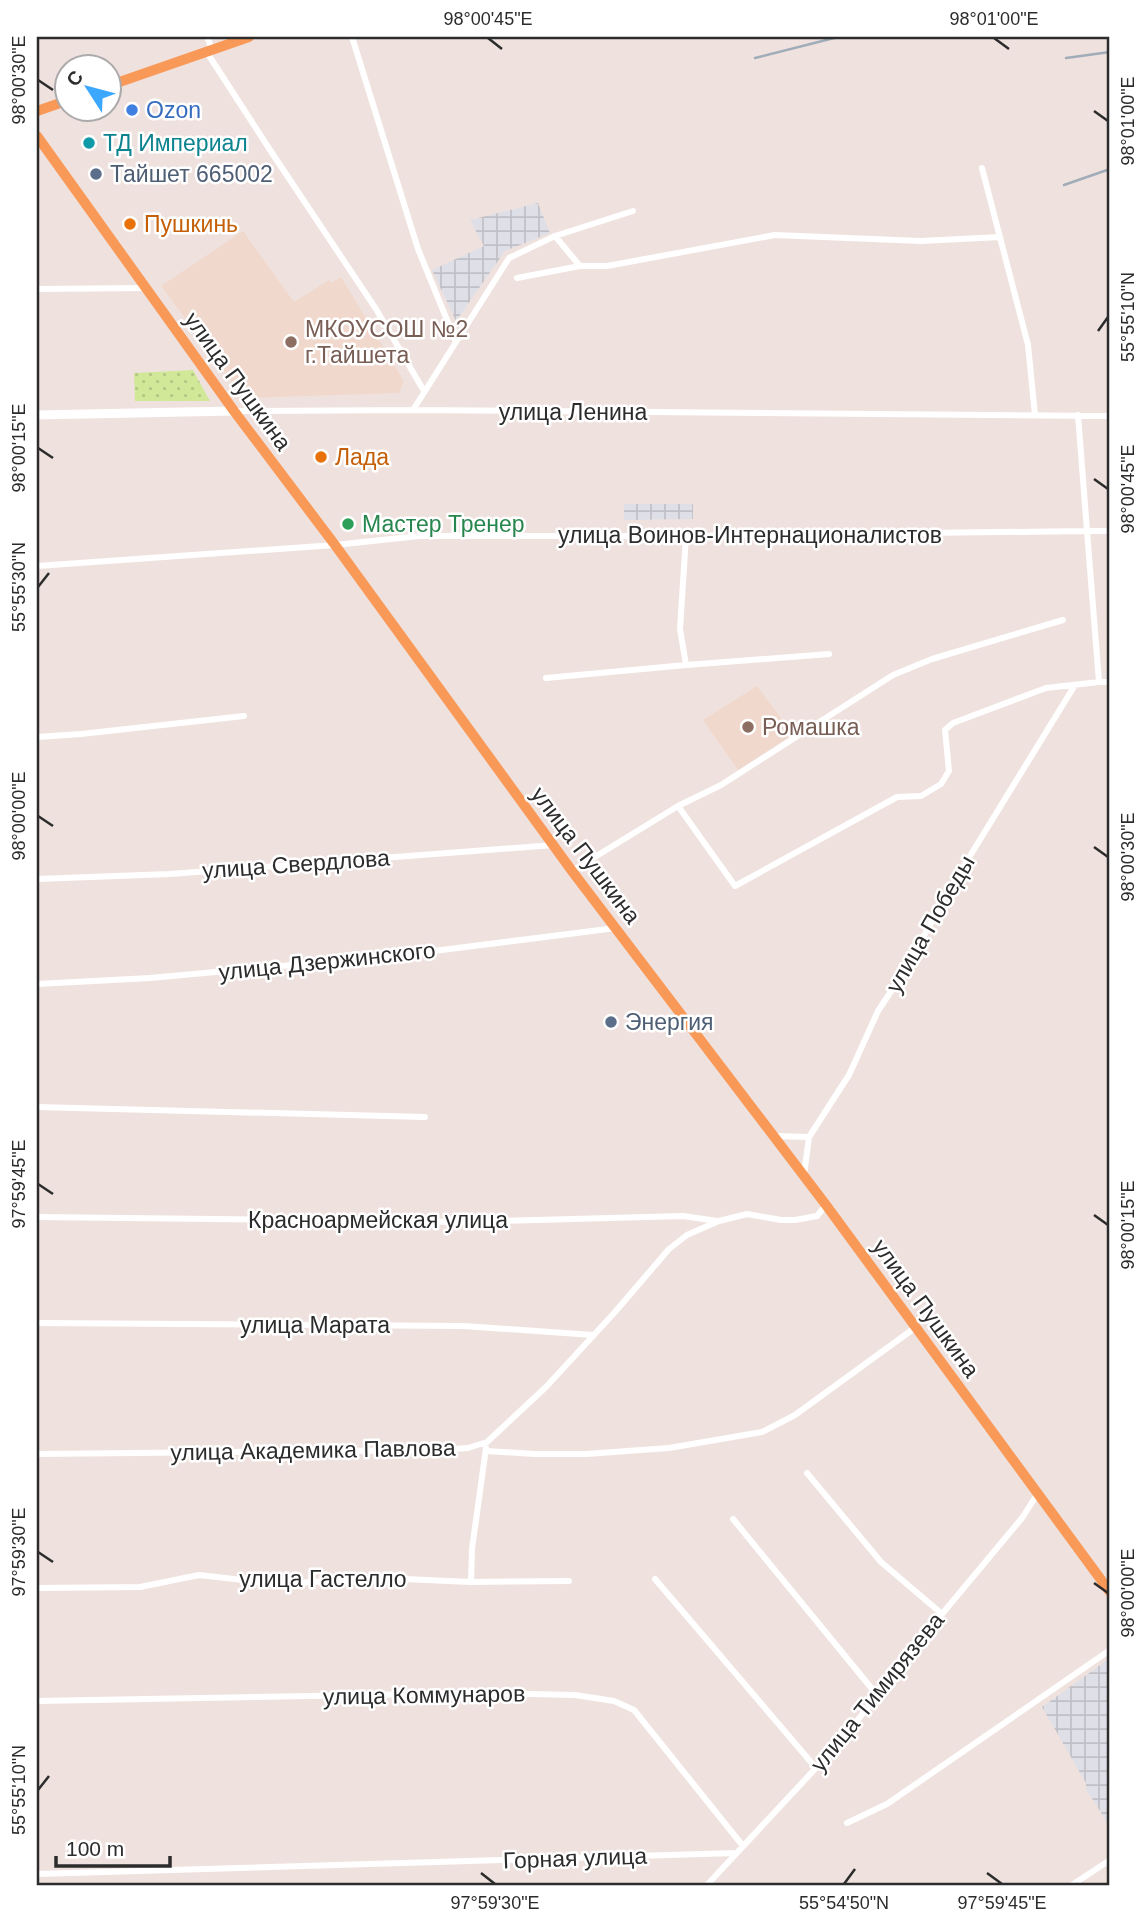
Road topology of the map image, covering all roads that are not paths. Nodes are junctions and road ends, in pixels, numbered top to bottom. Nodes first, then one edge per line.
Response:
1 (206, 37) edge
2 (249, 37) edge
3 (352, 37) edge
4 (209, 50) junction
5 (122, 81) edge
6 (37, 136) edge
7 (982, 168) dead end
8 (632, 211) dead end
9 (555, 236) junction
10 (1000, 237) junction
11 (580, 266) junction
12 (517, 278) dead end
13 (147, 288) junction
14 (37, 289) edge
15 (456, 342) junction
16 (424, 391) junction
17 (413, 410) junction
18 (234, 411) junction
19 (37, 415) edge
20 (1035, 415) junction
21 (1078, 415) junction
22 (1110, 416) edge
23 (1087, 531) junction
24 (1110, 531) edge
25 (686, 536) junction
26 (335, 545) junction
27 (37, 566) edge
28 (1063, 620) dead end
29 (829, 654) dead end
30 (686, 665) junction
31 (546, 678) dead end
32 (1099, 682) junction
33 (1110, 682) edge
34 (1075, 685) junction
35 (244, 716) dead end
36 (37, 737) edge
37 (678, 806) junction
38 (554, 845) junction
39 (572, 871) junction
40 (37, 879) edge
41 (616, 928) junction
42 (37, 984) edge
43 (37, 1107) edge
44 (425, 1117) dead end
45 (774, 1136) junction
46 (808, 1137) junction
47 (804, 1175) junction
48 (827, 1205) junction
49 (37, 1217) edge
50 (719, 1221) junction
51 (37, 1323) edge
52 (916, 1327) junction
53 (593, 1335) junction
54 (487, 1442) junction
55 (486, 1451) junction
56 (37, 1454) edge
57 (807, 1472) dead end
58 (1038, 1493) junction
59 (733, 1519) dead end
60 (654, 1579) dead end
61 (569, 1581) dead end
62 (471, 1582) junction
63 (37, 1588) edge
64 (1110, 1592) edge
65 (942, 1614) junction
66 (1110, 1650) edge
67 (877, 1695) junction
68 (37, 1701) edge
69 (816, 1768) junction
70 (847, 1822) dead end
71 (743, 1846) junction
72 (736, 1853) junction
73 (1110, 1860) edge
74 (37, 1874) edge
75 (707, 1885) edge
76 (1072, 1885) edge

1 - 4 street
2 - 4 main road
3 - 15 street
4 - 5 main road
4 - 16 street
6 - 13 main road, улица Пушкина
7 - 10 street
8 - 9 street
9 - 11 street
9 - 15 street
10 - 11 street
10 - 20 street
11 - 12 street
13 - 14 street
13 - 18 main road, улица Пушкина
15 - 16 street
16 - 17 street
17 - 18 street, улица Ленина
17 - 20 street, улица Ленина
18 - 19 main road, улица Ленина
18 - 26 main road, улица Пушкина
20 - 21 street, улица Ленина
21 - 22 street, улица Ленина
21 - 23 street
23 - 24 street, улица Воинов-Интернационалистов
23 - 25 street, улица Воинов-Интернационалистов
23 - 32 street
25 - 26 street, улица Воинов-Интернационалистов
25 - 30 street
26 - 27 street, улица Воинов-Интернационалистов
26 - 38 main road, улица Пушкина
28 - 37 street
29 - 30 street
30 - 31 street
32 - 33 street
32 - 34 street
34 - 37 street
34 - 46 street, улица Победы
35 - 36 street
37 - 39 street
38 - 39 main road, улица Пушкина
38 - 40 street, улица Свердлова
39 - 41 main road, улица Пушкина
41 - 42 street, улица Дзержинского
41 - 45 main road, улица Пушкина
43 - 44 street
45 - 46 street
45 - 47 main road, улица Пушкина
46 - 47 street
47 - 48 main road, улица Пушкина
48 - 50 street, улица Академика Павлова
48 - 52 main road, улица Пушкина
49 - 50 street, Красноармейская улица
50 - 53 street, улица Академика Павлова
51 - 53 street, улица Марата
52 - 55 street
52 - 58 main road, улица Пушкина
53 - 54 street, улица Академика Павлова
54 - 55 street
54 - 56 street, улица Академика Павлова
55 - 62 street
57 - 65 street
58 - 64 main road, улица Пушкина
58 - 65 street, улица Тимирязева
59 - 67 street
60 - 69 street
61 - 62 street, улица Гастелло
62 - 63 street, улица Гастелло
65 - 67 street, улица Тимирязева
66 - 70 street
67 - 69 street, улица Тимирязева
68 - 71 street, улица Коммунаров
69 - 71 street, улица Тимирязева
71 - 72 street, улица Тимирязева
72 - 74 street, Горная улица
72 - 75 street, улица Тимирязева
73 - 76 street

